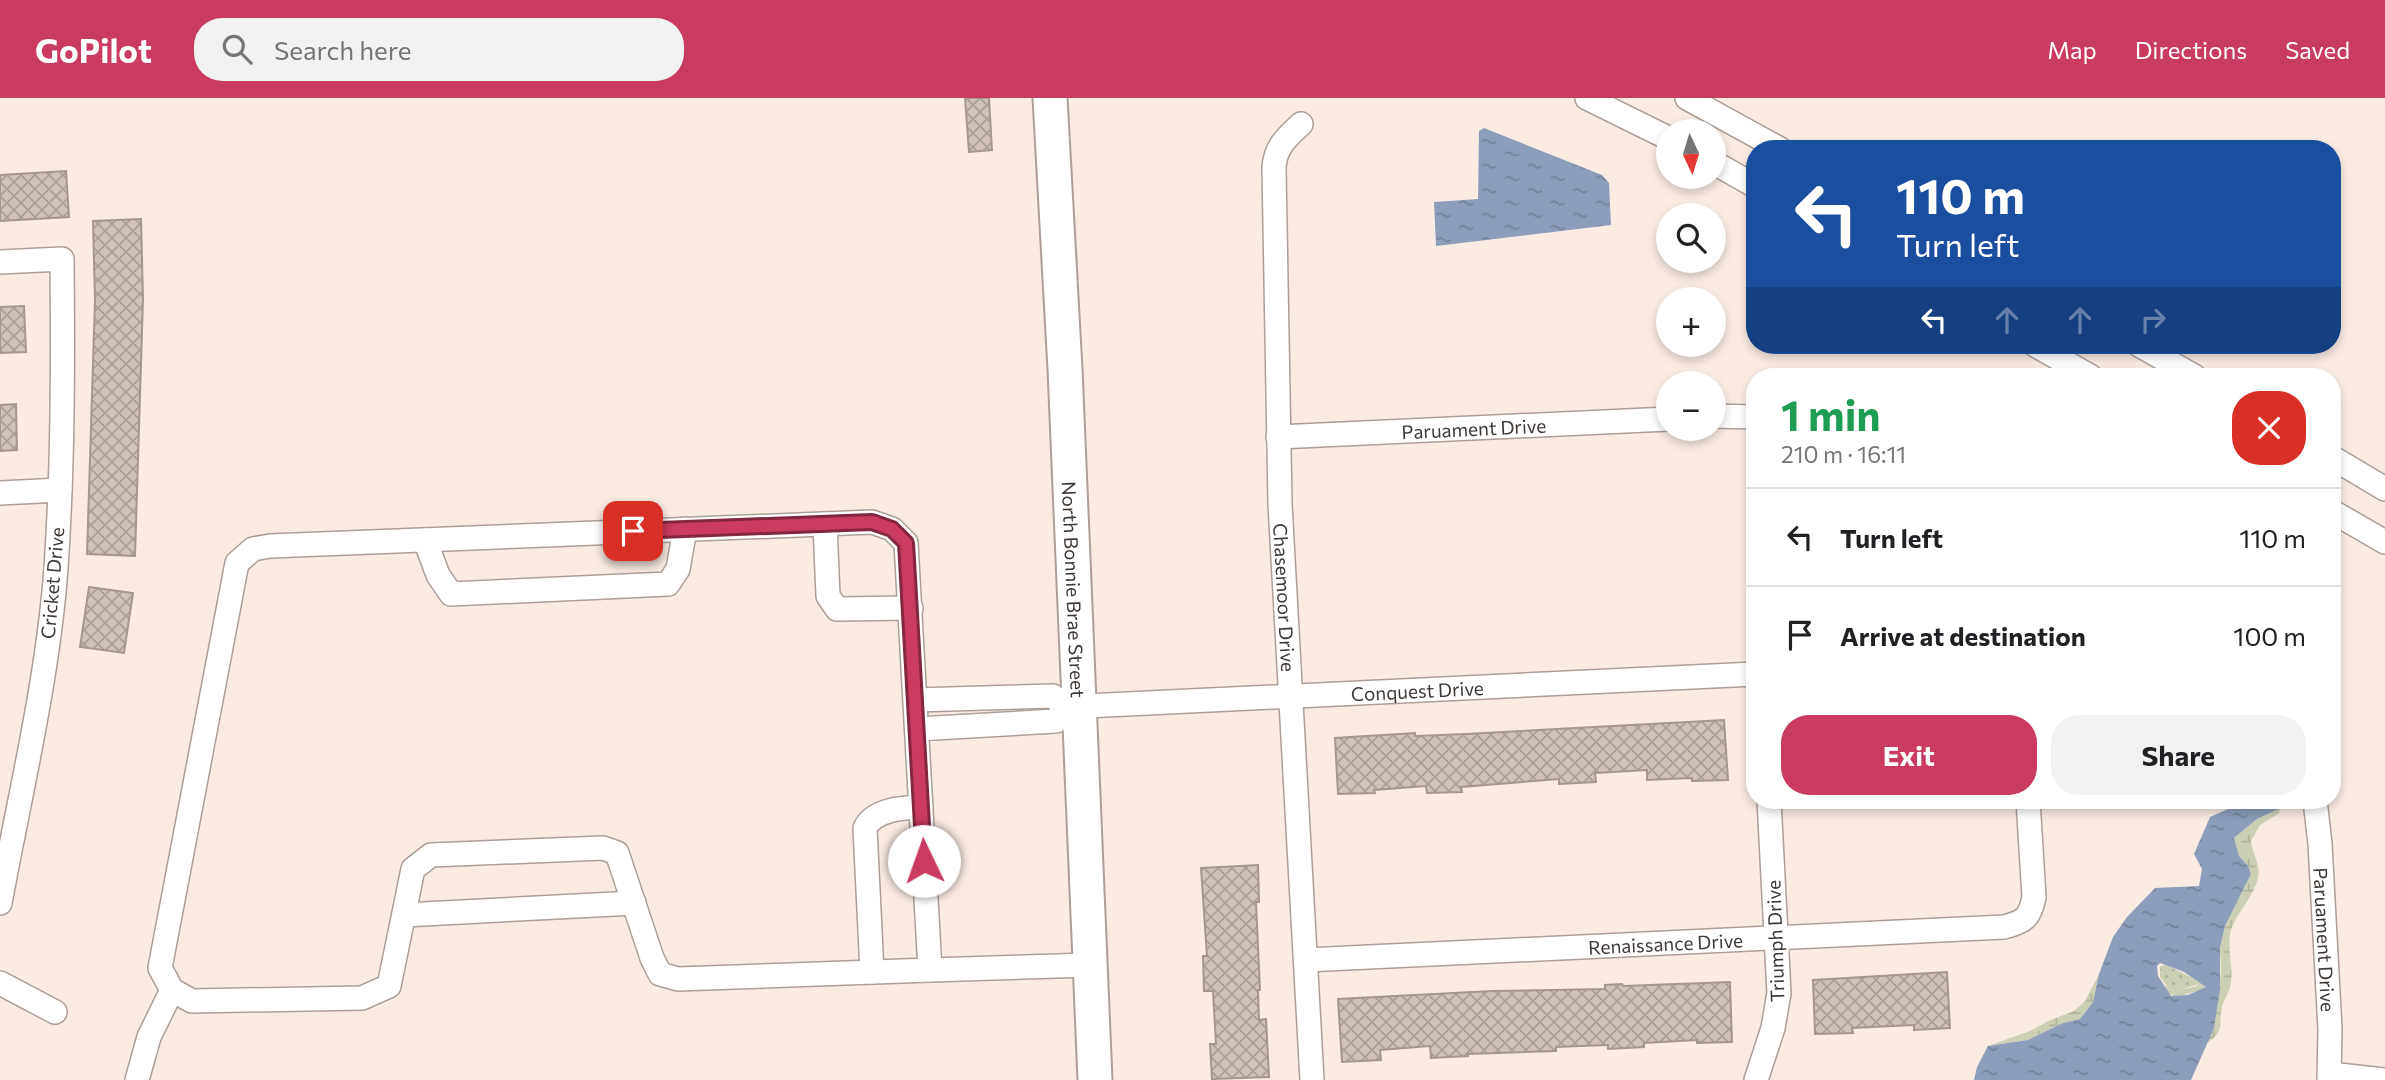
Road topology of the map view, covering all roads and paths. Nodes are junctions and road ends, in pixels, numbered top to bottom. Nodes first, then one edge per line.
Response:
1 (1050, 98) edge
2 (1587, 98) edge
3 (1687, 98) edge
4 (1301, 124) dead end
5 (1656, 132) edge
6 (1764, 140) edge
7 (1726, 169) edge
8 (1746, 181) edge
9 (0, 262) edge
10 (2051, 354) edge
11 (2076, 368) edge
12 (1726, 416) edge
13 (1746, 417) edge
14 (1656, 420) edge
15 (1278, 437) junction
16 (2341, 463) edge
17 (2385, 489) edge
18 (60, 490) junction
19 (0, 493) edge
20 (2341, 517) edge
21 (825, 524) junction
22 (685, 529) junction
23 (425, 540) junction
24 (2385, 542) edge
25 (911, 608) junction
26 (1746, 674) edge
27 (1291, 697) junction
28 (916, 700) junction
29 (1071, 706) junction
30 (918, 729) junction
31 (921, 807) junction
32 (1770, 809) edge
33 (2029, 809) edge
34 (2316, 809) edge
35 (0, 903) edge
36 (634, 904) junction
37 (404, 915) junction
38 (1777, 938) junction
39 (1306, 960) junction
40 (1089, 965) junction
41 (930, 970) junction
42 (873, 972) junction
43 (0, 983) edge
44 (172, 990) junction
45 (55, 1012) dead end
46 (2330, 1077) edge
47 (137, 1080) edge
48 (1095, 1080) edge
49 (1312, 1080) edge
50 (1756, 1080) edge
51 (2385, 1080) edge

1 - 29 main road, North Bonnie Brae Street
2 - 5 street
3 - 6 street
4 - 15 street, Chasemoor Drive
7 - 8 street
9 - 18 street, Cricket Drive
10 - 11 street
12 - 13 street
14 - 15 street, Paruament Drive
15 - 27 street, Chasemoor Drive
16 - 17 street
18 - 19 street
18 - 35 street, Cricket Drive
20 - 24 street
21 - 22 street
21 - 25 street
21 - 25 street
22 - 23 street
22 - 23 street
23 - 44 street
25 - 28 street
26 - 27 street, Conquest Drive
27 - 29 street, Conquest Drive
27 - 39 street, Chasemoor Drive
28 - 29 street
28 - 30 street
29 - 30 street
29 - 40 main road, North Bonnie Brae Street
30 - 31 street
31 - 41 street
31 - 42 street
32 - 38 street, Triumph Drive
33 - 38 street, Renaissance Drive
34 - 46 street, Paruament Drive
36 - 37 street
36 - 37 street
36 - 42 street
37 - 44 street
38 - 39 street, Renaissance Drive
38 - 50 street, Triumph Drive
39 - 49 street, Chasemoor Drive
40 - 41 street
40 - 48 main road, North Bonnie Brae Street
41 - 42 street
43 - 45 street
44 - 47 street
46 - 51 street

